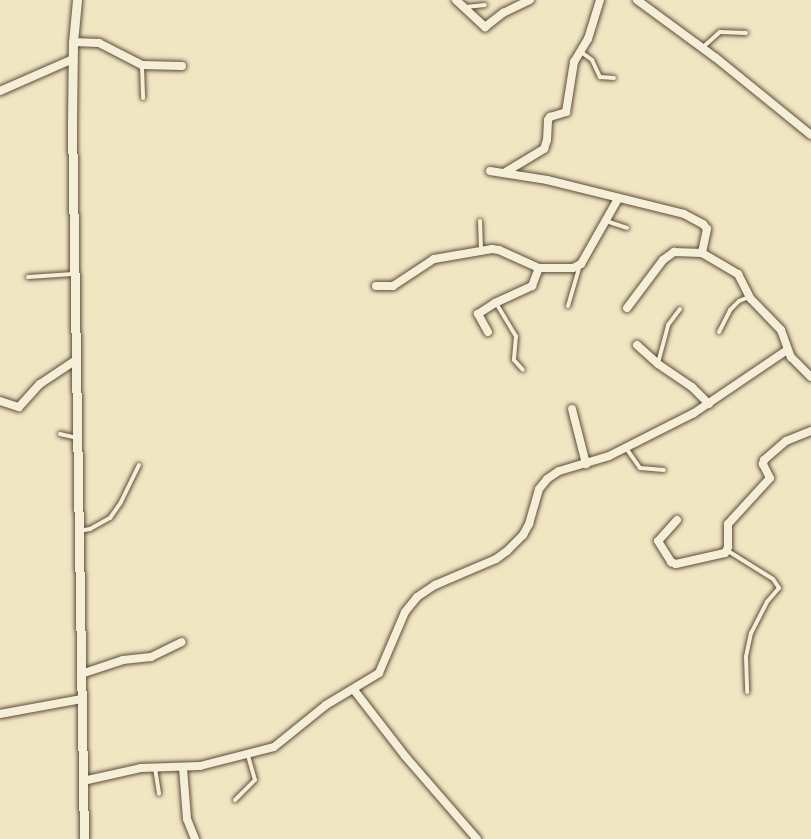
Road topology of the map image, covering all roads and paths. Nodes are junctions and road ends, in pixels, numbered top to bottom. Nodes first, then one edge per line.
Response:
1 (77, 0) edge
2 (456, 0) edge
3 (530, 0) edge
4 (590, 0) edge
5 (637, 0) edge
6 (599, 2) edge
7 (485, 5) dead end
8 (465, 8) junction
9 (746, 33) dead end
10 (73, 42) junction
11 (702, 48) junction
12 (581, 52) junction
13 (73, 59) junction
14 (142, 65) junction
15 (182, 66) dead end
16 (614, 78) dead end
17 (0, 91) edge
18 (143, 98) dead end
19 (811, 135) edge
20 (490, 171) dead end
21 (504, 172) junction
22 (618, 199) junction
23 (606, 220) junction
24 (480, 221) dead end
25 (627, 228) dead end
26 (481, 251) junction
27 (702, 253) junction
28 (581, 264) junction
29 (539, 268) junction
30 (75, 274) junction
31 (28, 277) dead end
32 (375, 286) dead end
33 (750, 296) junction
34 (495, 303) junction
35 (568, 306) dead end
36 (627, 308) dead end
37 (680, 309) dead end
38 (488, 332) dead end
39 (719, 332) dead end
40 (637, 345) dead end
41 (787, 350) junction
42 (76, 360) junction
43 (658, 364) junction
44 (523, 370) dead end
45 (811, 377) edge
46 (0, 401) edge
47 (709, 404) junction
48 (572, 409) dead end
49 (811, 430) edge
50 (60, 434) dead end
51 (77, 438) junction
52 (626, 447) junction
53 (586, 464) junction
54 (139, 465) dead end
55 (664, 470) dead end
56 (677, 520) dead end
57 (79, 531) junction
58 (727, 550) junction
59 (182, 642) dead end
60 (81, 674) junction
61 (354, 690) junction
62 (747, 692) dead end
63 (82, 699) junction
64 (0, 714) edge
65 (248, 755) junction
66 (155, 767) junction
67 (183, 768) junction
68 (83, 781) junction
69 (159, 794) dead end
70 (235, 800) dead end
71 (84, 839) edge
72 (195, 839) edge
73 (477, 839) edge

1 - 10 street
2 - 8 street
3 - 8 street
4 - 6 street
5 - 11 street
6 - 12 street
7 - 8 lane
9 - 11 lane
10 - 13 street
10 - 14 street
11 - 19 street
12 - 16 lane
12 - 21 street
13 - 17 street
13 - 30 street
14 - 15 street
14 - 18 lane
20 - 21 street
21 - 22 street
22 - 23 street
22 - 27 street
23 - 25 lane
23 - 28 street
24 - 26 lane
26 - 29 street
26 - 32 street
27 - 33 street
27 - 36 street
28 - 29 street
28 - 35 lane
29 - 34 street
30 - 31 lane
30 - 42 street
33 - 39 lane
33 - 41 street
34 - 38 street
34 - 44 lane
37 - 43 lane
40 - 43 street
41 - 45 street
41 - 47 street
42 - 46 street
42 - 51 street
43 - 47 street
47 - 52 street
48 - 53 street
49 - 58 street
50 - 51 lane
51 - 57 street
52 - 53 street
52 - 55 lane
53 - 61 street
54 - 57 lane
56 - 58 street
57 - 60 street
58 - 62 lane
59 - 60 street
60 - 63 street
61 - 65 street
61 - 73 street
63 - 64 street
63 - 68 street
65 - 67 street
65 - 70 lane
66 - 67 street
66 - 68 street
66 - 69 lane
67 - 72 street
68 - 71 street

